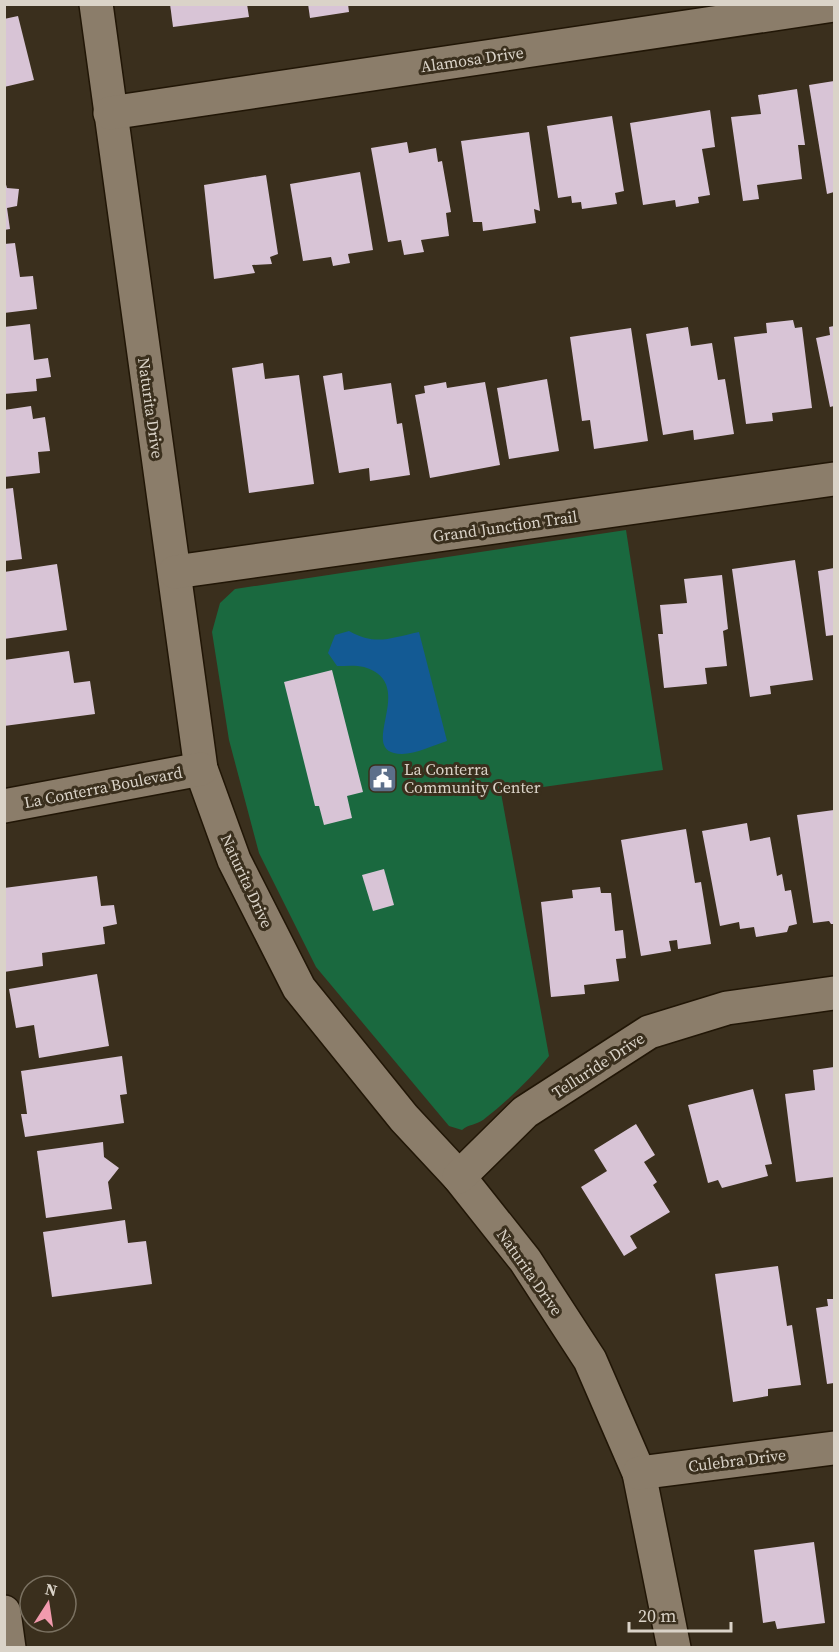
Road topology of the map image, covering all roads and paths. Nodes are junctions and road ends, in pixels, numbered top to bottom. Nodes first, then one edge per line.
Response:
1 (96, 4) edge
2 (834, 6) edge
3 (110, 113) junction
4 (834, 479) edge
5 (175, 572) junction
6 (201, 769) junction
7 (4, 806) edge
8 (834, 993) edge
9 (459, 1177) junction
10 (834, 1448) edge
11 (639, 1473) junction
12 (4, 1612) edge
13 (9, 1647) edge
14 (674, 1647) edge

1 - 3 street, Naturita Drive
2 - 3 street, Alamosa Drive
3 - 5 street, Naturita Drive
4 - 5 street, Grand Junction Trail
5 - 6 street, Naturita Drive
6 - 7 street, La Conterra Boulevard
6 - 9 street, Naturita Drive
8 - 9 street, Telluride Drive
9 - 11 street, Naturita Drive
10 - 11 street, Culebra Drive
11 - 14 street, Naturita Drive
12 - 13 street

